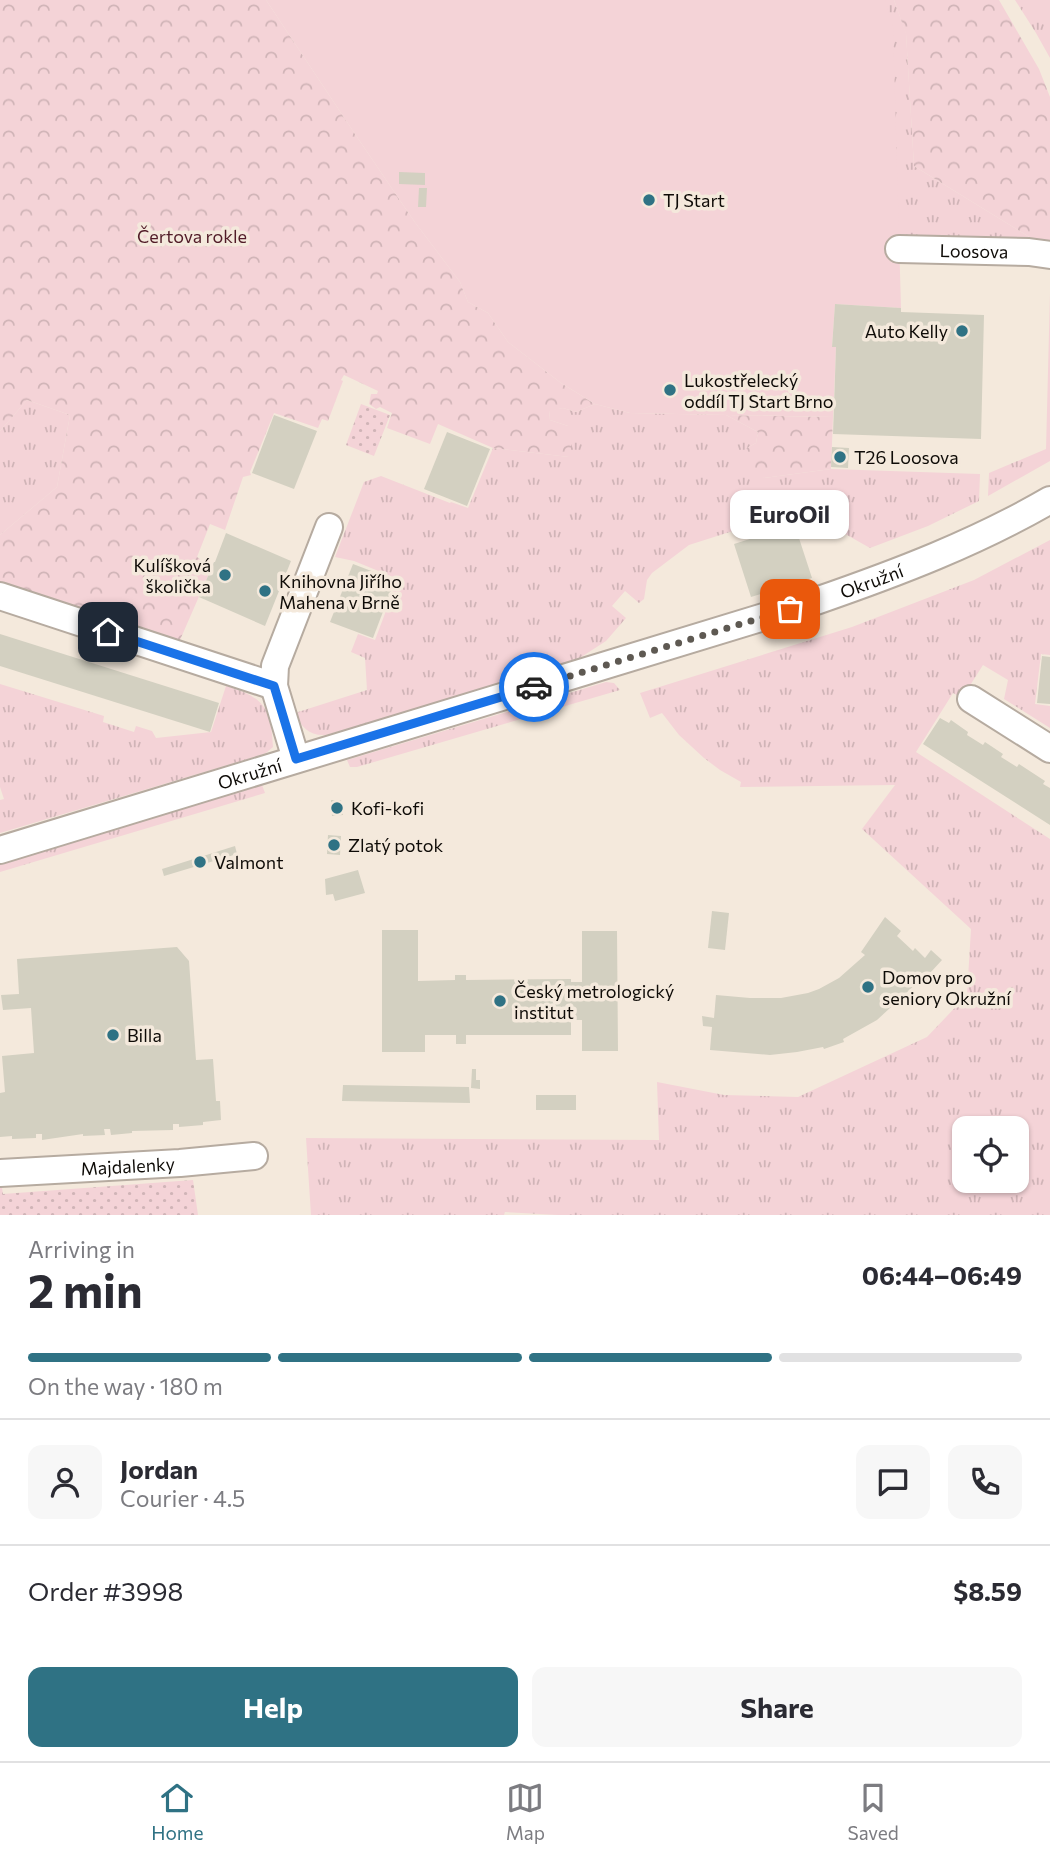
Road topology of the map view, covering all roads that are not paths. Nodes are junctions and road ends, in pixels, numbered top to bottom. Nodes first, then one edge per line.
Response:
1 (899, 249) dead end
2 (1050, 255) edge
3 (1050, 500) edge
4 (329, 527) dead end
5 (0, 596) edge
6 (274, 686) junction
7 (971, 699) dead end
8 (1050, 749) edge
9 (296, 759) junction
10 (0, 850) edge
11 (254, 1156) dead end
12 (0, 1173) edge

1 - 2 street, Loosova
3 - 9 street, Okružní
4 - 6 street
5 - 6 street
6 - 9 street
7 - 8 street
9 - 10 street, Okružní
11 - 12 street, Majdalenky

